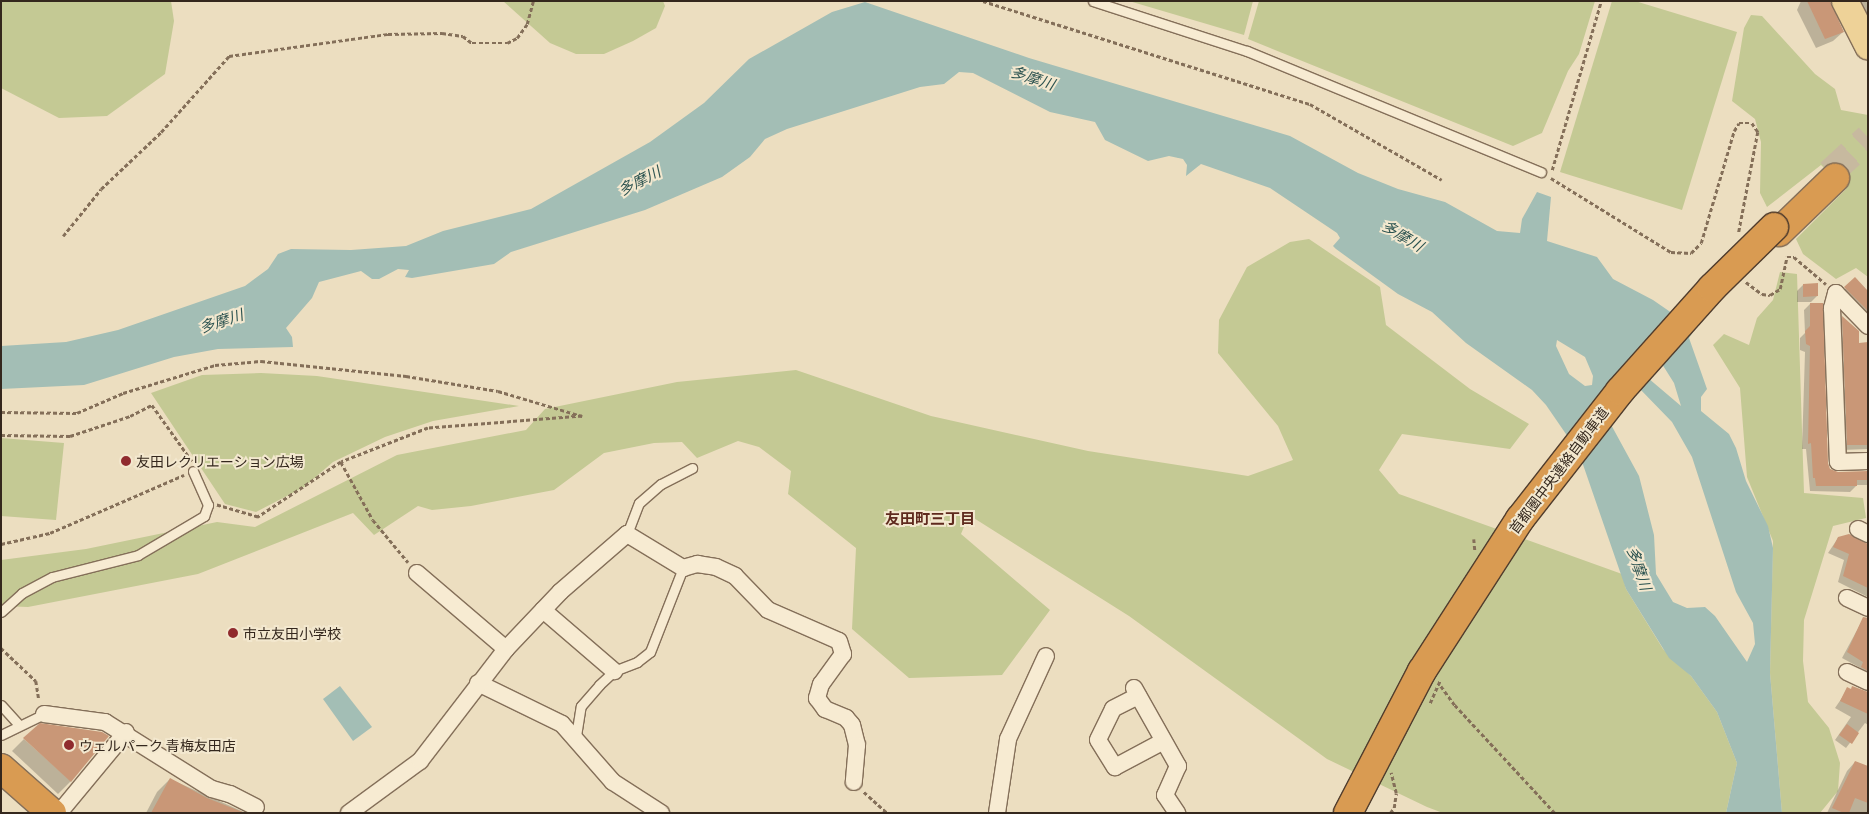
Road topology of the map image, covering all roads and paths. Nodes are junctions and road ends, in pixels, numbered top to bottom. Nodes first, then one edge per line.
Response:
1 (533, 1) edge
2 (983, 1) edge
3 (1093, 1) edge
4 (1601, 1) edge
5 (1845, 1) edge
6 (1868, 46) edge
7 (1541, 172) joint
8 (1832, 176) tunnel mouth
9 (1550, 178) junction
10 (1442, 180) dead end
11 (1777, 229) junction
12 (63, 236) dead end
13 (1738, 241) dead end
14 (1741, 278) dead end
15 (1836, 293) junction
16 (1868, 326) edge
17 (1, 412) edge
18 (1, 435) edge
19 (1868, 461) edge
20 (342, 462) junction
21 (692, 468) dead end
22 (193, 471) junction
23 (207, 500) junction
24 (627, 534) junction
25 (1, 544) edge
26 (683, 568) junction
27 (417, 573) joint
28 (1848, 598) dead end
29 (1868, 608) edge
30 (543, 610) junction
31 (1, 612) edge
32 (1, 648) edge
33 (506, 649) junction
34 (1046, 656) dead end
35 (614, 671) junction
36 (1847, 672) dead end
37 (1868, 682) edge
38 (478, 683) junction
39 (1441, 685) dead end
40 (1, 705) edge
41 (44, 714) junction
42 (18, 724) junction
43 (126, 732) junction
44 (1, 735) edge
45 (576, 736) junction
46 (1164, 741) junction
47 (1, 768) edge
48 (854, 782) joint
49 (260, 810) edge
50 (52, 813) edge
51 (59, 813) edge
52 (349, 813) edge
53 (661, 813) edge
54 (887, 813) edge
55 (997, 813) edge
56 (1177, 813) edge
57 (1348, 813) edge
58 (1356, 813) edge
59 (1555, 813) edge

1 - 12 path
2 - 10 path
3 - 7 lane
4 - 9 path
5 - 6 main road
7 - 9 path
8 - 11 highway, 首都圏中央連絡自動車道
9 - 13 path
11 - 57 highway, 首都圏中央連絡自動車道, bridge
11 - 58 highway, 首都圏中央連絡自動車道
14 - 15 path
15 - 16 street
15 - 19 street
17 - 20 path
18 - 22 path
20 - 23 path
20 - 27 path
21 - 24 lane
22 - 23 lane
22 - 25 path
23 - 31 lane
24 - 26 street
24 - 30 street
26 - 35 lane
26 - 48 street
27 - 33 street
28 - 29 street
30 - 33 street
30 - 35 street
32 - 41 path
33 - 38 street
34 - 55 street
35 - 45 lane
36 - 37 street
38 - 45 street
38 - 52 street
39 - 59 path
40 - 42 lane
41 - 42 lane
41 - 43 street
42 - 44 lane
43 - 49 street
43 - 51 street
45 - 53 street
46 - 46 street
46 - 56 street
47 - 50 highway
48 - 54 path

